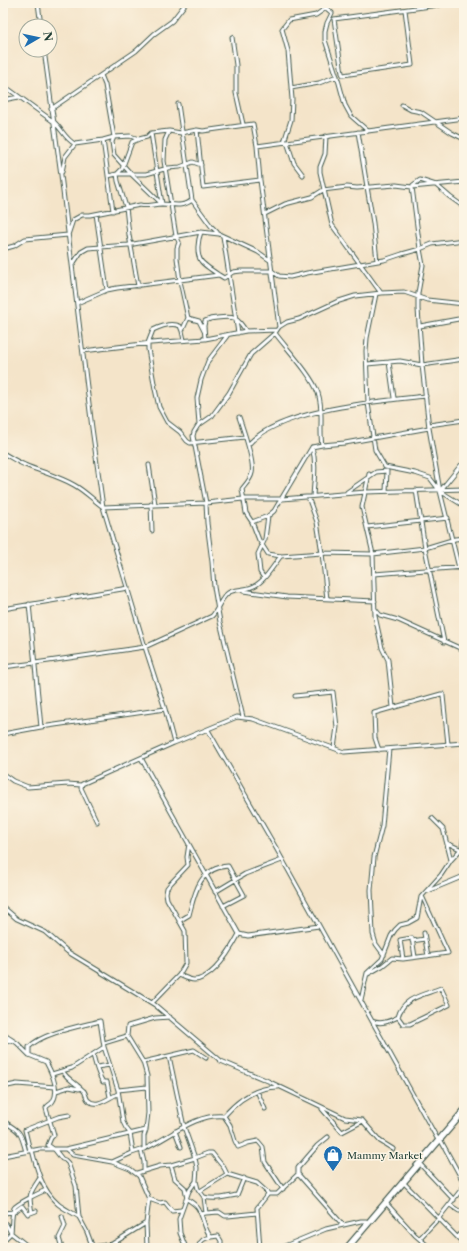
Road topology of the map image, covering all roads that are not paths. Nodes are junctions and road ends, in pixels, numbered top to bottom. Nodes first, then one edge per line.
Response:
1 (38, 3) edge
2 (186, 3) edge
3 (324, 3) edge
4 (453, 3) edge
5 (326, 8) junction
6 (405, 10) junction
7 (40, 18) edge
8 (334, 19) junction
9 (328, 20) junction
10 (232, 37) dead end
11 (45, 58) edge
12 (101, 75) junction
13 (337, 76) junction
14 (3, 85) edge
15 (291, 88) junction
16 (19, 97) junction
17 (3, 100) edge
18 (178, 104) dead end
19 (402, 105) dead end
20 (51, 109) junction
21 (464, 118) edge
22 (54, 122) junction
23 (436, 122) junction
24 (243, 124) junction
25 (197, 130) junction
26 (169, 131) junction
27 (368, 131) junction
28 (358, 132) junction
29 (151, 133) junction
30 (181, 134) junction
31 (114, 136) junction
32 (326, 136) junction
33 (139, 139) junction
34 (464, 139) edge
35 (103, 140) junction
36 (285, 142) junction
37 (75, 144) junction
38 (257, 146) junction
39 (123, 163) junction
40 (186, 164) junction
41 (201, 165) junction
42 (165, 169) junction
43 (158, 171) junction
44 (118, 174) junction
45 (132, 175) junction
46 (304, 175) dead end
47 (61, 176) junction
48 (108, 176) junction
49 (260, 180) junction
50 (464, 182) edge
51 (436, 185) junction
52 (413, 186) junction
53 (367, 188) junction
54 (323, 190) junction
55 (192, 200) junction
56 (162, 204) junction
57 (172, 206) junction
58 (126, 207) junction
59 (464, 207) edge
60 (113, 211) junction
61 (96, 214) junction
62 (264, 214) junction
63 (201, 232) junction
64 (219, 234) junction
65 (68, 235) junction
66 (176, 236) junction
67 (223, 236) junction
68 (464, 240) edge
69 (132, 245) junction
70 (101, 248) junction
71 (3, 249) edge
72 (420, 249) junction
73 (271, 261) junction
74 (377, 262) junction
75 (360, 264) junction
76 (72, 265) junction
77 (272, 271) junction
78 (229, 274) junction
79 (219, 276) junction
80 (180, 281) junction
81 (138, 286) junction
82 (107, 290) junction
83 (381, 293) junction
84 (376, 294) junction
85 (418, 297) junction
86 (77, 303) junction
87 (464, 304) edge
88 (188, 318) junction
89 (464, 318) edge
90 (236, 319) junction
91 (420, 326) junction
92 (277, 330) junction
93 (182, 331) junction
94 (204, 331) junction
95 (246, 332) junction
96 (238, 333) junction
97 (229, 335) junction
98 (205, 338) junction
99 (184, 340) junction
100 (148, 343) junction
101 (83, 351) junction
102 (464, 359) edge
103 (389, 362) junction
104 (366, 364) junction
105 (422, 365) junction
106 (426, 396) junction
107 (394, 398) junction
108 (368, 403) junction
109 (321, 411) junction
110 (239, 417) dead end
111 (464, 420) edge
112 (199, 425) junction
113 (429, 427) junction
114 (245, 437) junction
115 (373, 437) junction
116 (194, 443) junction
117 (248, 445) junction
118 (322, 445) junction
119 (312, 447) junction
120 (3, 453) edge
121 (464, 464) edge
122 (149, 466) dead end
123 (385, 467) junction
124 (387, 472) junction
125 (369, 474) dead end
126 (368, 478) junction
127 (464, 489) edge
128 (416, 490) junction
129 (386, 491) junction
130 (440, 491) junction
131 (366, 492) junction
132 (345, 494) junction
133 (313, 496) junction
134 (308, 497) junction
135 (243, 499) junction
136 (282, 499) junction
137 (206, 503) junction
138 (151, 504) junction
139 (155, 504) junction
140 (464, 506) edge
141 (103, 507) junction
142 (268, 516) junction
143 (448, 518) junction
144 (252, 522) junction
145 (421, 522) junction
146 (367, 527) junction
147 (152, 531) dead end
148 (464, 538) edge
149 (453, 540) junction
150 (262, 544) junction
151 (425, 548) junction
152 (322, 553) junction
153 (373, 554) junction
154 (281, 556) junction
155 (464, 567) edge
156 (459, 568) junction
157 (430, 571) junction
158 (374, 574) junction
159 (264, 578) junction
160 (128, 588) junction
161 (239, 590) junction
162 (327, 599) junction
163 (375, 601) junction
164 (29, 604) junction
165 (218, 605) junction
166 (3, 609) edge
167 (374, 609) junction
168 (444, 642) junction
169 (144, 646) junction
170 (464, 650) edge
171 (35, 664) junction
172 (3, 666) edge
173 (295, 696) dead end
174 (393, 707) junction
175 (165, 709) junction
176 (243, 717) junction
177 (41, 727) junction
178 (208, 730) junction
179 (3, 734) edge
180 (174, 743) junction
181 (464, 743) edge
182 (448, 744) junction
183 (334, 748) junction
184 (390, 749) junction
185 (379, 750) junction
186 (141, 758) junction
187 (3, 774) edge
188 (464, 784) edge
189 (81, 785) junction
190 (464, 816) edge
191 (432, 818) dead end
192 (97, 822) dead end
193 (464, 833) edge
194 (447, 843) junction
195 (189, 844) junction
196 (462, 849) edge
197 (282, 860) junction
198 (451, 860) junction
199 (206, 875) junction
200 (464, 876) edge
201 (236, 879) junction
202 (215, 892) junction
203 (427, 892) junction
204 (422, 896) junction
205 (223, 906) junction
206 (3, 907) edge
207 (179, 921) junction
208 (319, 926) junction
209 (424, 932) dead end
210 (239, 934) junction
211 (425, 939) junction
212 (412, 941) junction
213 (384, 955) junction
214 (428, 956) junction
215 (415, 957) junction
216 (403, 959) junction
217 (179, 975) junction
218 (366, 975) junction
219 (361, 1000) junction
220 (152, 1003) junction
221 (170, 1017) junction
222 (398, 1017) junction
223 (372, 1021) junction
224 (3, 1034) edge
225 (127, 1036) junction
226 (3, 1040) edge
227 (13, 1041) junction
228 (104, 1045) junction
229 (29, 1055) junction
230 (93, 1055) junction
231 (169, 1056) junction
232 (206, 1058) dead end
233 (143, 1062) junction
234 (3, 1065) edge
235 (110, 1065) junction
236 (97, 1067) junction
237 (63, 1072) junction
238 (52, 1074) junction
239 (3, 1087) edge
240 (55, 1087) junction
241 (147, 1087) junction
242 (280, 1087) junction
243 (81, 1090) junction
244 (3, 1091) edge
245 (56, 1091) junction
246 (257, 1091) junction
247 (118, 1092) junction
248 (110, 1097) junction
249 (320, 1107) junction
250 (265, 1109) dead end
251 (464, 1111) edge
252 (69, 1115) dead end
253 (224, 1116) junction
254 (3, 1121) edge
255 (51, 1121) junction
256 (363, 1121) junction
257 (184, 1127) junction
258 (146, 1130) junction
259 (175, 1131) junction
260 (130, 1133) junction
261 (328, 1137) dead end
262 (439, 1140) junction
263 (180, 1147) dead end
264 (66, 1149) junction
265 (393, 1149) dead end
266 (55, 1150) junction
267 (142, 1150) junction
268 (31, 1151) junction
269 (26, 1152) junction
270 (133, 1152) junction
271 (3, 1156) edge
272 (195, 1158) junction
273 (112, 1162) junction
274 (419, 1163) junction
275 (171, 1165) junction
276 (144, 1171) junction
277 (137, 1174) junction
278 (226, 1174) junction
279 (298, 1174) junction
280 (40, 1178) junction
281 (244, 1178) junction
282 (196, 1181) junction
283 (403, 1182) junction
284 (464, 1184) edge
285 (283, 1189) junction
286 (46, 1190) junction
287 (200, 1191) junction
288 (268, 1194) junction
289 (204, 1197) junction
290 (29, 1198) junction
291 (149, 1199) junction
292 (187, 1199) junction
293 (454, 1200) junction
294 (386, 1203) junction
295 (450, 1205) junction
296 (181, 1210) junction
297 (36, 1211) dead end
298 (464, 1211) edge
299 (14, 1212) junction
300 (32, 1212) junction
301 (3, 1213) edge
302 (206, 1213) junction
303 (257, 1213) junction
304 (201, 1214) junction
305 (62, 1216) dead end
306 (79, 1217) junction
307 (438, 1219) junction
308 (3, 1222) edge
309 (146, 1223) junction
310 (369, 1223) junction
311 (343, 1225) junction
312 (464, 1230) edge
313 (11, 1233) junction
314 (211, 1237) junction
315 (458, 1237) junction
316 (420, 1238) junction
317 (3, 1241) edge
318 (464, 1244) edge
319 (92, 1247) edge
320 (30, 1248) edge
321 (62, 1248) edge
322 (147, 1248) edge
323 (186, 1248) edge
324 (197, 1248) edge
325 (221, 1248) edge
326 (260, 1248) edge
327 (280, 1248) edge
328 (347, 1248) edge
329 (430, 1248) edge
330 (459, 1248) edge

1 - 7 street
2 - 12 street
3 - 5 street
4 - 6 street
5 - 9 street
5 - 15 street
6 - 8 street
6 - 8 street
8 - 9 street
9 - 13 street
10 - 24 street
11 - 20 street
12 - 20 street
12 - 31 street
13 - 15 street
13 - 27 street
14 - 16 street
15 - 36 street
16 - 17 street
16 - 22 street
18 - 30 street
19 - 23 street
20 - 22 street
21 - 23 street
22 - 37 street
22 - 47 street
23 - 27 street
23 - 34 street
24 - 25 street
24 - 38 street
25 - 30 street
25 - 41 street
26 - 29 street
26 - 30 street
26 - 42 street
27 - 28 street
28 - 32 street
28 - 53 street
29 - 33 street
29 - 43 street
30 - 40 street
31 - 33 street
31 - 35 street
31 - 39 street
32 - 36 street
32 - 54 street
33 - 39 street
35 - 37 street
35 - 48 street
36 - 38 street
36 - 46 street
37 - 47 street
38 - 49 street
39 - 44 street
39 - 45 street
40 - 41 street
40 - 42 street
40 - 55 street
41 - 49 street
42 - 43 street
42 - 57 street
43 - 45 street
43 - 56 street
44 - 45 street
44 - 48 street
44 - 58 street
45 - 56 street
47 - 65 street
48 - 60 street
49 - 62 street
50 - 51 street
51 - 52 street
51 - 52 street
51 - 59 street
52 - 53 street
52 - 72 street
53 - 54 street
53 - 74 street
54 - 62 street
54 - 75 street
55 - 57 street
55 - 64 street
56 - 57 street
56 - 58 street
57 - 66 street
58 - 60 street
58 - 69 street
60 - 61 street
61 - 65 street
61 - 70 street
62 - 73 street
63 - 64 street
63 - 66 street
63 - 79 street
64 - 67 street
65 - 71 street
65 - 76 street
66 - 69 street
66 - 80 street
67 - 73 street
67 - 78 street
68 - 72 street
69 - 70 street
69 - 81 street
70 - 76 street
70 - 82 street
72 - 74 street
72 - 85 street
73 - 77 street
74 - 75 street
75 - 77 street
75 - 83 street
76 - 86 street
77 - 78 street
77 - 92 street
78 - 79 street
78 - 90 street
79 - 80 street
80 - 81 street
80 - 88 street
81 - 82 street
82 - 86 street
83 - 84 street
83 - 85 street
84 - 92 street
84 - 104 street
85 - 87 street
85 - 91 street
86 - 101 street
88 - 93 street
88 - 94 street
89 - 91 street
90 - 94 street
90 - 95 street
90 - 96 street
91 - 105 street
92 - 95 street
92 - 109 street
92 - 112 street
93 - 99 street
93 - 100 street
94 - 98 street
95 - 96 street
96 - 97 street
97 - 98 street
97 - 112 street
98 - 99 street
99 - 100 street
100 - 101 street
100 - 116 street
101 - 141 street
102 - 105 street
103 - 104 street
103 - 105 street
103 - 107 street
104 - 108 street
105 - 106 street
106 - 107 street
106 - 113 street
107 - 108 street
108 - 109 street
108 - 115 street
109 - 117 street
109 - 118 street
110 - 114 street
111 - 113 street
112 - 116 street
113 - 115 street
113 - 130 street
114 - 116 street
114 - 117 street
115 - 118 street
115 - 123 street
116 - 137 street
117 - 135 street
118 - 119 street
119 - 133 street
119 - 136 street
120 - 141 street
121 - 130 street
122 - 139 street
123 - 124 street
123 - 130 street
124 - 126 street
124 - 129 street
125 - 126 street
126 - 131 street
126 - 132 street
127 - 130 street
128 - 129 street
128 - 130 street
128 - 145 street
129 - 131 street
130 - 140 street
130 - 143 street
131 - 132 street
131 - 146 street
132 - 133 street
133 - 134 street
134 - 136 street
134 - 152 street
135 - 136 street
135 - 137 street
135 - 144 street
136 - 142 street
137 - 139 street
137 - 165 street
138 - 139 street
138 - 141 street
138 - 147 street
141 - 160 street
142 - 144 street
142 - 150 street
143 - 145 street
143 - 149 street
144 - 150 street
145 - 146 street
145 - 151 street
146 - 153 street
148 - 149 street
149 - 151 street
149 - 156 street
150 - 154 street
150 - 159 street
151 - 153 street
151 - 157 street
152 - 153 street
152 - 154 street
152 - 162 street
153 - 158 street
154 - 159 street
155 - 156 street
156 - 157 street
157 - 158 street
157 - 168 street
158 - 163 street
159 - 161 street
160 - 164 street
160 - 169 street
161 - 162 street
161 - 165 street
162 - 163 street
163 - 167 street
164 - 166 street
164 - 171 street
165 - 169 street
165 - 176 street
167 - 168 street
167 - 174 street
168 - 170 street
169 - 171 street
169 - 175 street
171 - 172 street
171 - 177 street
173 - 183 street
174 - 182 street
174 - 185 street
175 - 177 street
175 - 180 street
176 - 178 street
176 - 183 street
177 - 179 street
178 - 180 street
178 - 197 street
180 - 186 street
181 - 182 street
182 - 184 street
183 - 185 street
184 - 185 street
184 - 213 street
186 - 189 street
186 - 195 street
187 - 189 street
188 - 190 street
189 - 192 street
191 - 194 street
193 - 196 street
194 - 196 street
194 - 198 street
195 - 199 street
195 - 207 street
196 - 198 street
197 - 201 street
197 - 208 street
198 - 203 street
199 - 201 street
199 - 202 street
199 - 207 street
200 - 203 street
201 - 202 street
201 - 205 street
202 - 205 street
203 - 204 street
204 - 213 street
204 - 214 street
205 - 210 street
206 - 220 street
207 - 217 street
208 - 210 street
208 - 219 street
209 - 211 street
210 - 217 street
211 - 212 street
211 - 214 street
212 - 215 street
212 - 216 street
213 - 218 street
214 - 215 street
215 - 216 street
216 - 218 street
217 - 220 street
218 - 219 street
219 - 223 street
220 - 221 street
221 - 225 street
221 - 242 street
222 - 222 street
222 - 223 street
223 - 262 street
224 - 227 street
225 - 228 street
225 - 233 street
226 - 227 street
227 - 229 street
228 - 229 street
228 - 230 street
228 - 235 street
229 - 238 street
230 - 236 street
230 - 237 street
231 - 232 street
231 - 233 street
231 - 257 street
233 - 241 street
234 - 239 street
235 - 236 street
235 - 247 street
236 - 248 street
237 - 238 street
237 - 243 street
238 - 240 street
239 - 240 street
239 - 244 street
240 - 245 street
241 - 247 street
241 - 258 street
242 - 246 street
242 - 249 street
243 - 245 street
243 - 248 street
245 - 255 street
246 - 250 street
246 - 253 street
247 - 248 street
247 - 260 street
249 - 256 street
249 - 256 street
251 - 262 highway
252 - 255 street
253 - 257 street
253 - 285 street
254 - 269 street
255 - 266 street
255 - 268 street
256 - 265 street
257 - 259 street
257 - 272 street
258 - 260 street
258 - 267 street
259 - 263 street
259 - 267 street
260 - 264 street
260 - 270 street
261 - 279 street
262 - 274 highway
262 - 284 street
264 - 266 street
264 - 273 street
266 - 268 street
266 - 306 street
267 - 270 street
267 - 276 street
268 - 269 street
268 - 280 street
269 - 271 street
270 - 273 street
272 - 275 street
272 - 278 street
272 - 282 street
273 - 277 street
274 - 283 highway
274 - 293 street
275 - 276 street
275 - 292 street
276 - 277 street
277 - 291 street
278 - 281 street
278 - 287 street
279 - 285 street
279 - 311 street
280 - 286 street
280 - 290 street
281 - 288 street
281 - 289 street
282 - 287 street
282 - 292 street
283 - 294 highway
283 - 307 street
284 - 293 street
285 - 288 street
286 - 290 street
286 - 306 street
287 - 289 street
288 - 303 street
289 - 302 street
290 - 299 street
290 - 300 street
291 - 296 street
291 - 309 street
292 - 296 street
292 - 304 street
293 - 295 street
294 - 310 highway
294 - 316 street
295 - 298 street
295 - 307 street
296 - 323 street
297 - 300 street
299 - 300 street
299 - 301 street
299 - 313 street
302 - 303 street
302 - 304 street
303 - 326 street
304 - 314 street
305 - 321 street
306 - 319 street
307 - 315 street
307 - 316 street
308 - 313 street
309 - 319 street
309 - 322 street
310 - 311 street
310 - 328 highway
311 - 327 street
312 - 315 street
313 - 317 street
313 - 320 street
314 - 324 street
314 - 325 street
315 - 318 street
316 - 329 street
318 - 330 street

